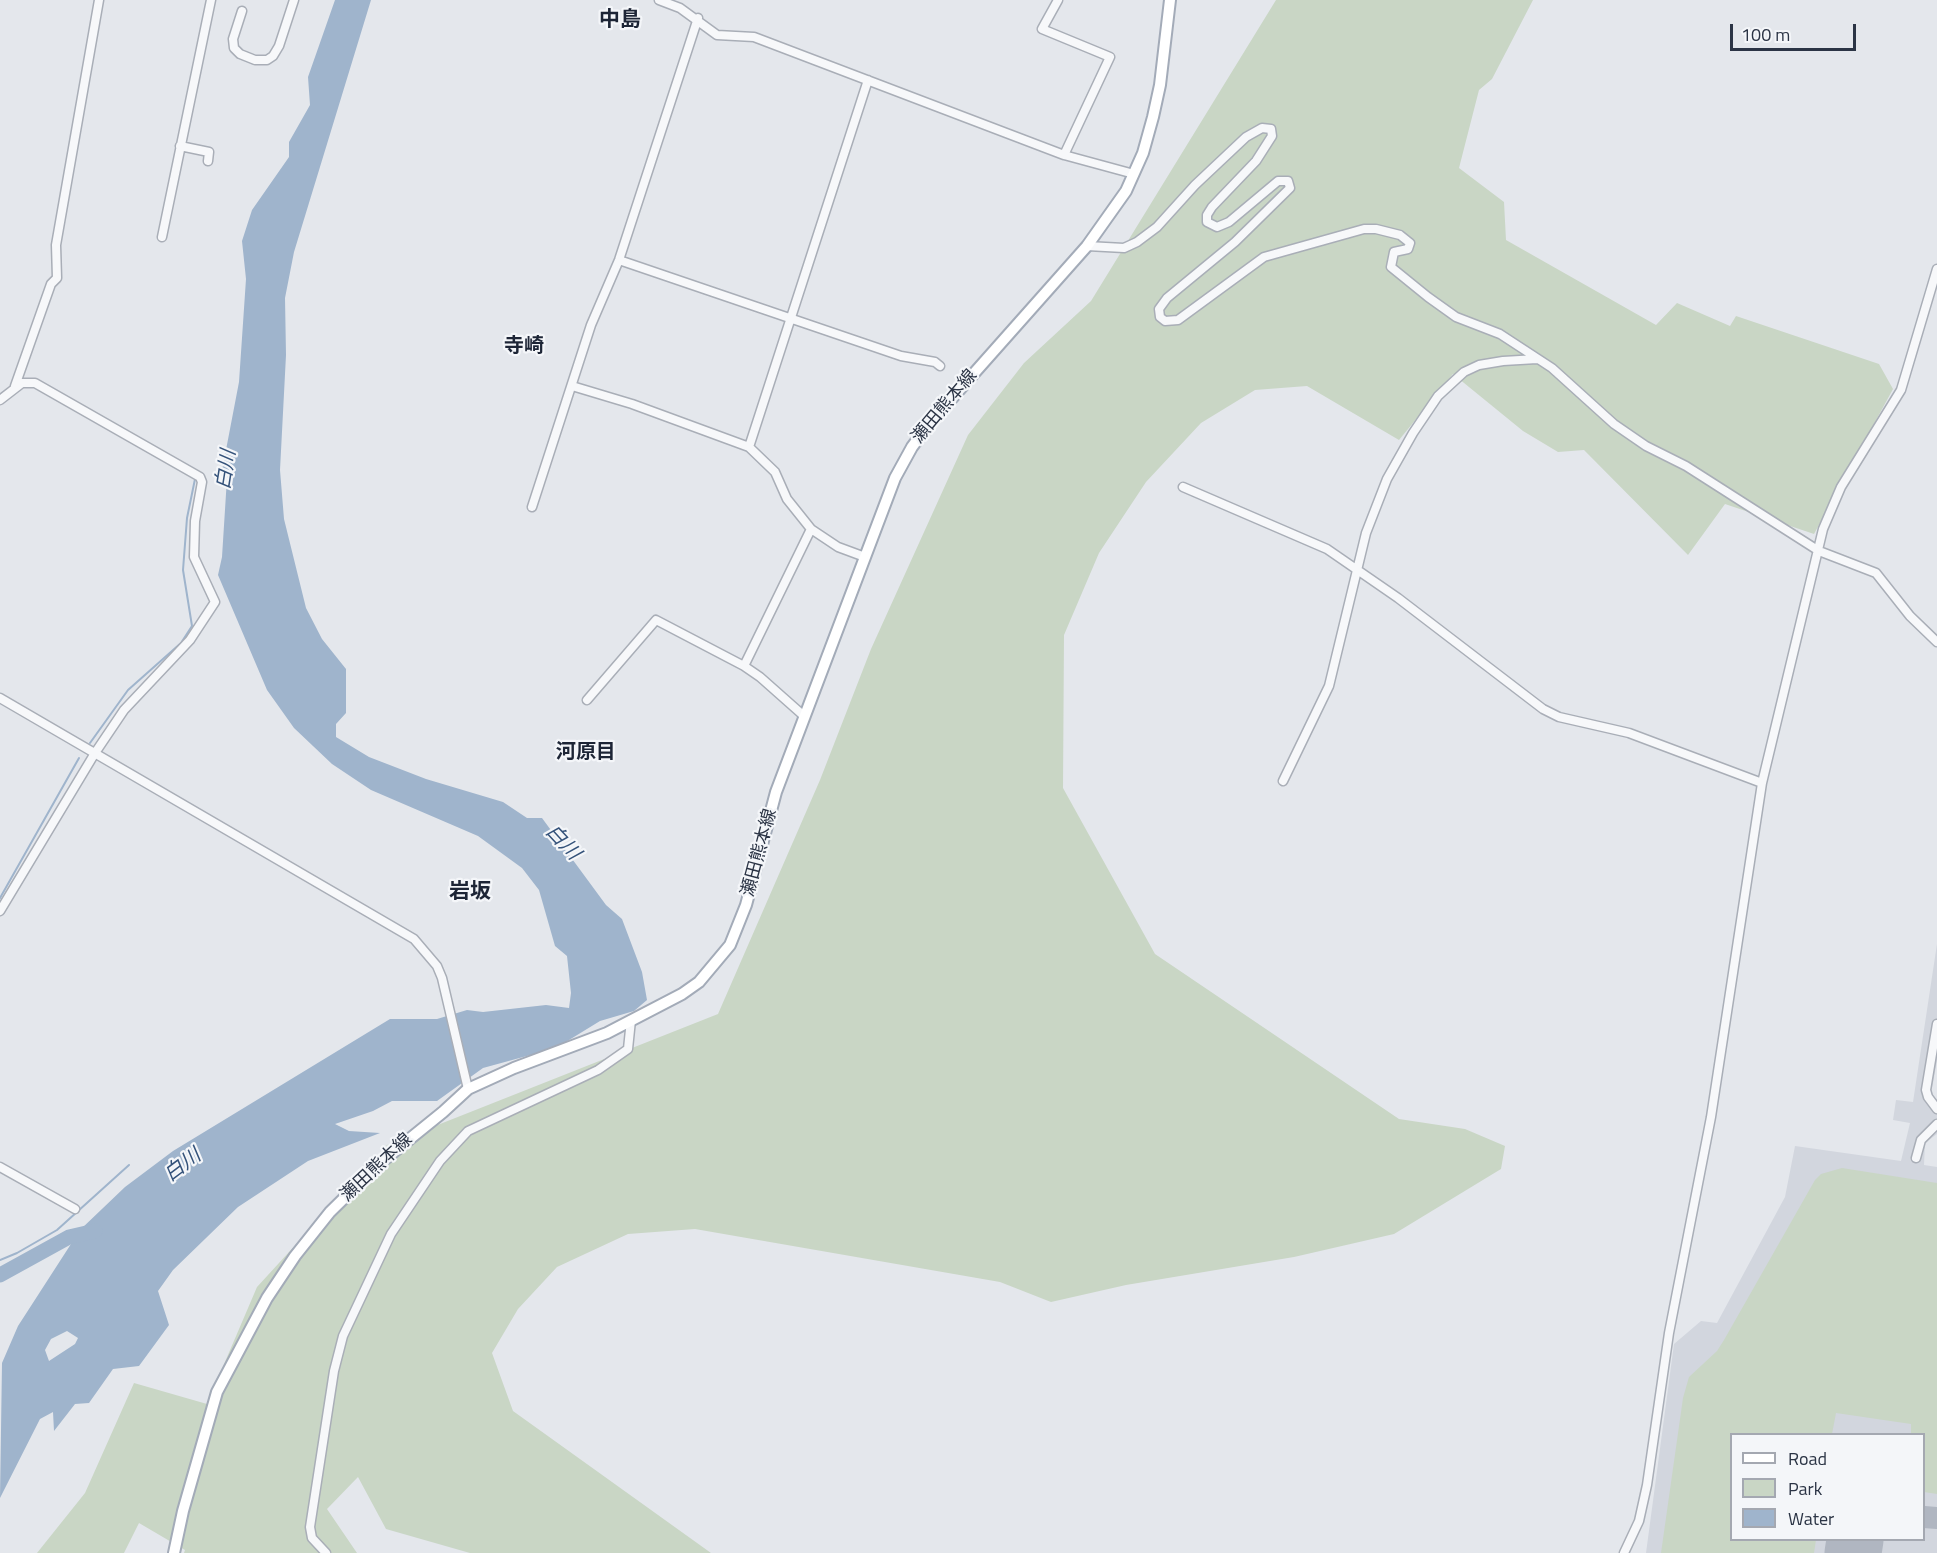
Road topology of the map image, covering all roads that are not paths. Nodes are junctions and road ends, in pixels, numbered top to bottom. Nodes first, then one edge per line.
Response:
1 (99, 0) edge
2 (211, 0) edge
3 (294, 0) edge
4 (659, 0) edge
5 (1059, 0) edge
6 (1170, 0) edge
7 (242, 11) dead end
8 (698, 18) junction
9 (868, 80) junction
10 (180, 146) junction
11 (1064, 155) junction
12 (208, 161) dead end
13 (1134, 174) junction
14 (162, 237) dead end
15 (1087, 246) junction
16 (619, 260) junction
17 (1937, 269) edge
18 (789, 317) junction
19 (1538, 359) junction
20 (940, 366) dead end
21 (15, 386) junction
22 (572, 386) junction
23 (0, 400) edge
24 (749, 447) junction
25 (1183, 487) dead end
26 (532, 507) dead end
27 (811, 529) junction
28 (1819, 550) junction
29 (864, 556) junction
30 (1357, 568) junction
31 (1937, 642) edge
32 (744, 666) junction
33 (0, 698) edge
34 (587, 700) dead end
35 (804, 716) junction
36 (95, 753) junction
37 (1283, 781) dead end
38 (1762, 783) junction
39 (0, 911) edge
40 (631, 1020) junction
41 (1937, 1024) edge
42 (467, 1085) junction
43 (1937, 1109) edge
44 (1937, 1124) edge
45 (1916, 1158) dead end
46 (0, 1167) edge
47 (75, 1209) dead end
48 (174, 1553) edge
49 (326, 1553) edge
50 (1624, 1553) edge

1 - 21 street
2 - 10 street
3 - 7 street
4 - 8 street
5 - 11 street
6 - 13 main road, 瀬田熊本線
8 - 9 street
8 - 16 street
9 - 11 street
9 - 18 street
10 - 12 street
10 - 14 street
11 - 13 street
13 - 15 main road, 瀬田熊本線
15 - 19 street
15 - 29 main road, 瀬田熊本線
16 - 18 street
16 - 22 street
17 - 28 street
18 - 20 street
18 - 24 street
19 - 28 street
19 - 30 street
21 - 23 street
21 - 36 street
22 - 24 street
22 - 26 street
24 - 27 street
25 - 30 street
27 - 29 street
27 - 32 street
28 - 31 street
28 - 38 street
29 - 35 main road, 瀬田熊本線
30 - 37 street
30 - 38 street
32 - 34 street
32 - 35 street
33 - 36 street
35 - 40 main road, 瀬田熊本線
36 - 39 street
36 - 42 street
38 - 50 street
40 - 42 main road, 瀬田熊本線
40 - 49 street
41 - 43 street
42 - 48 main road, 瀬田熊本線
44 - 45 street
46 - 47 street

